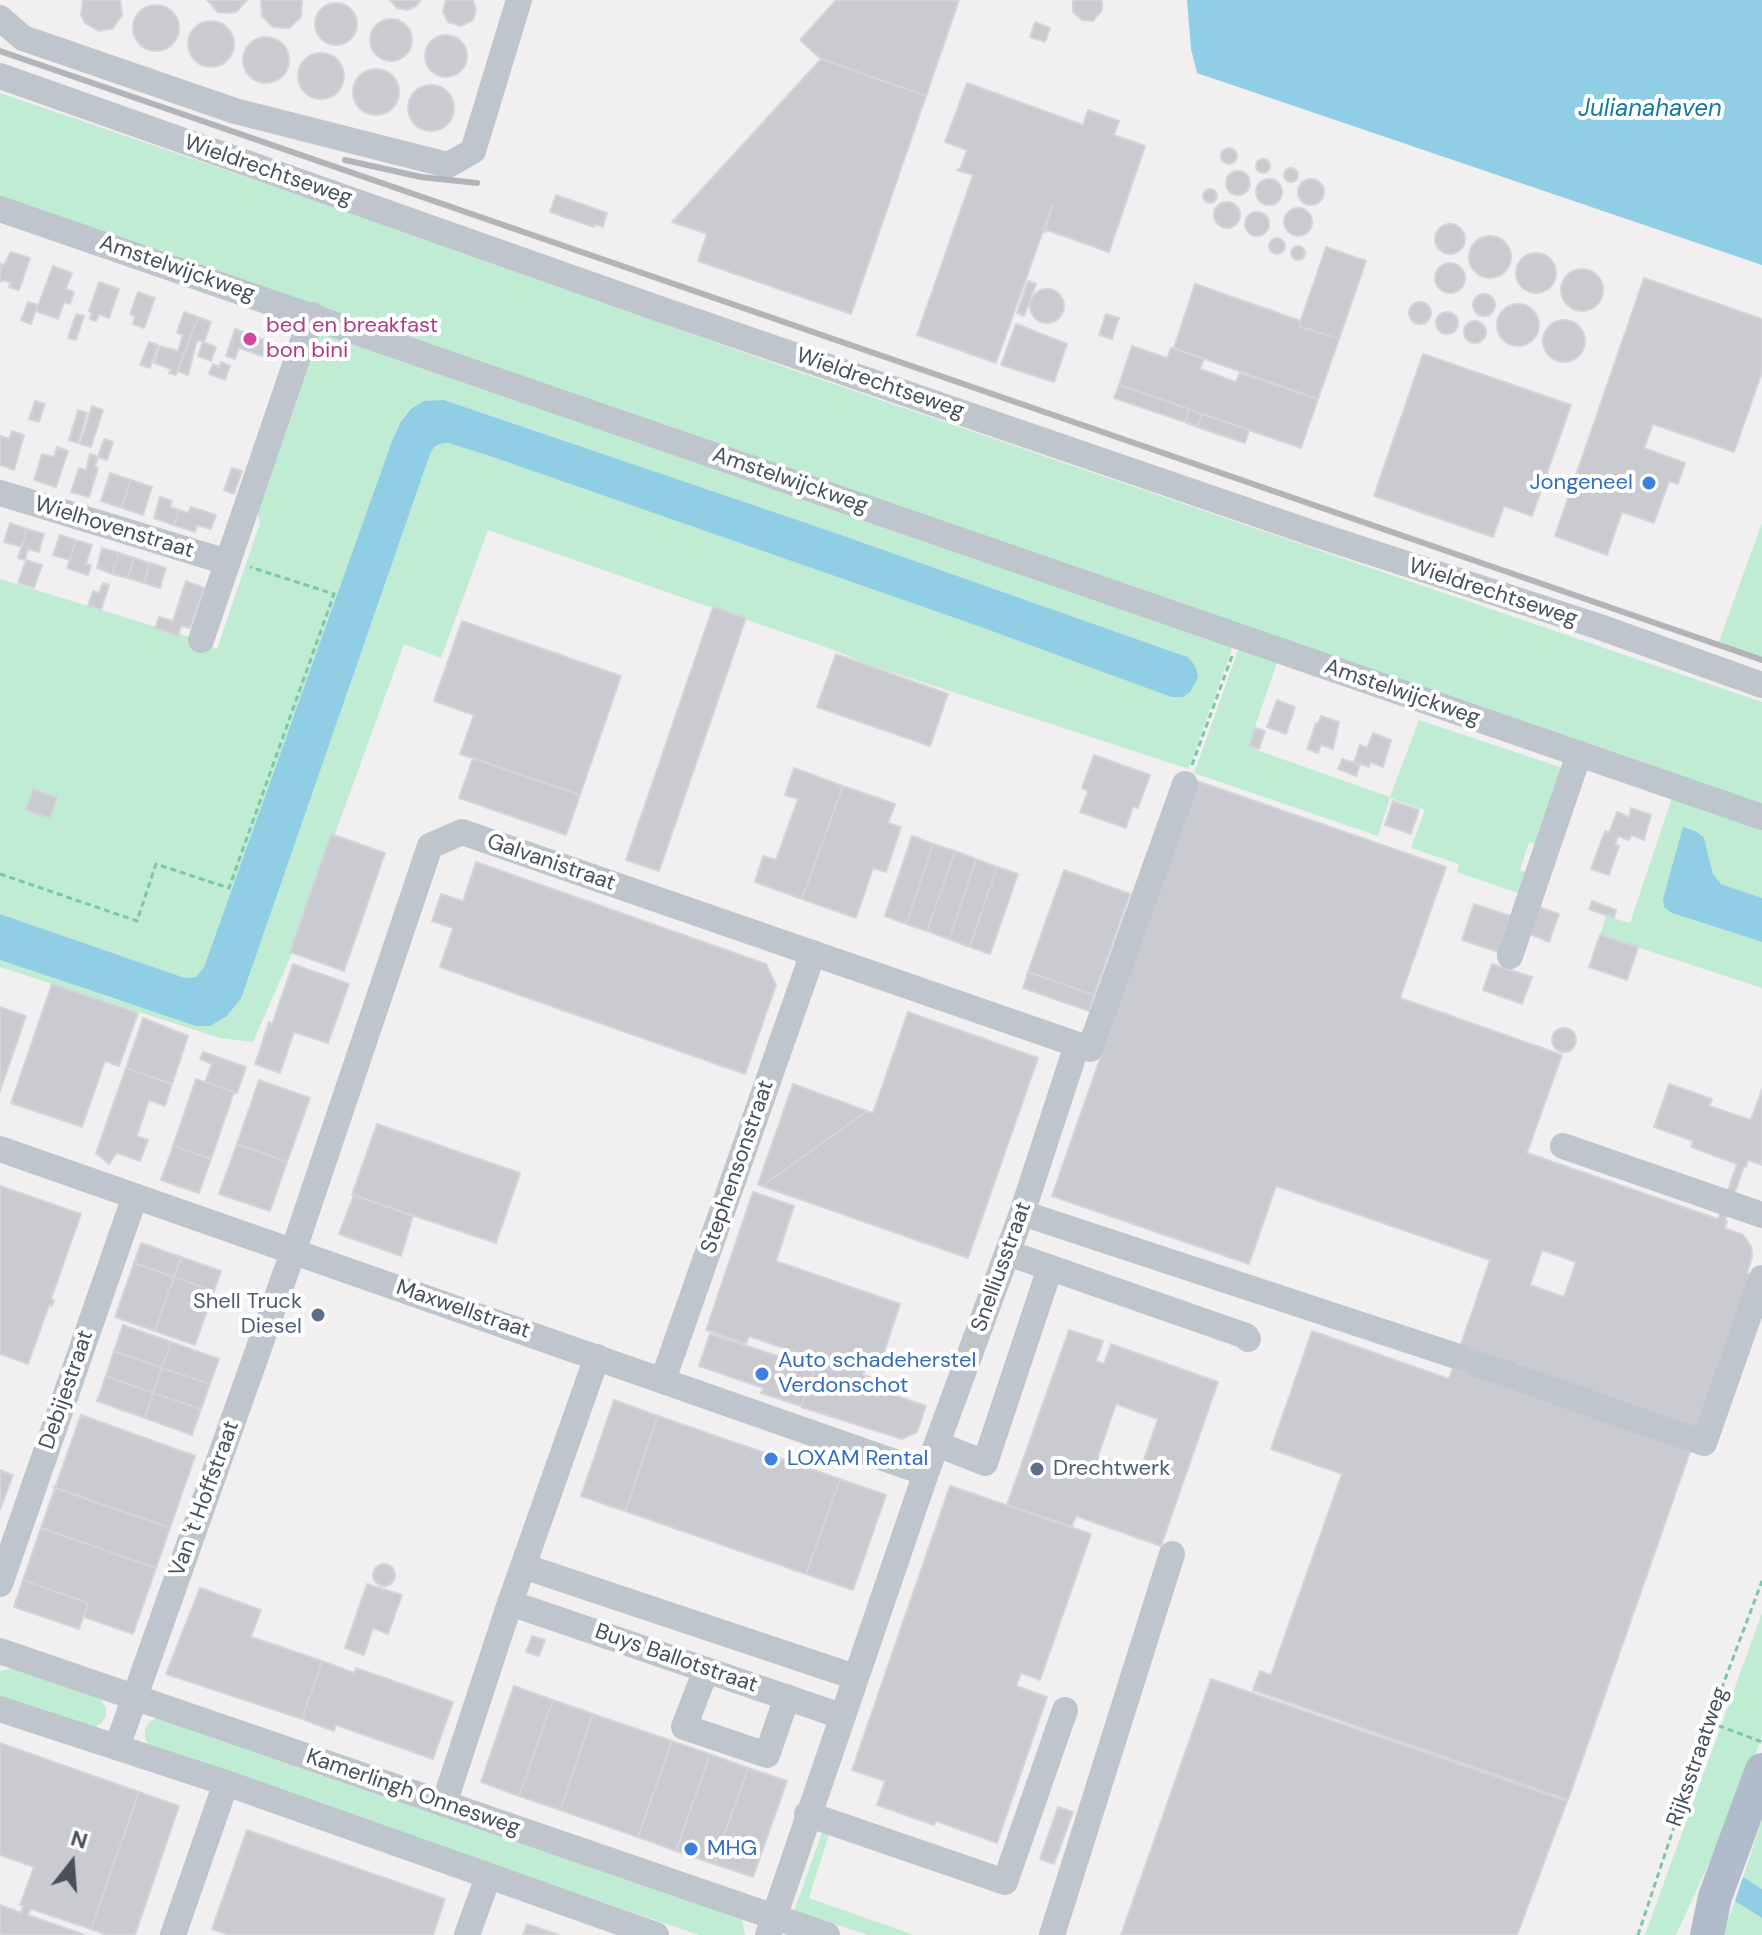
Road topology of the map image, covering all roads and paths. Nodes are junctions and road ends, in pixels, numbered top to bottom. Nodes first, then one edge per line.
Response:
1 (519, 0) edge
2 (0, 18) edge
3 (0, 76) edge
4 (0, 209) edge
5 (312, 315) junction
6 (0, 493) edge
7 (227, 562) junction
8 (1239, 636) junction
9 (201, 640) dead end
10 (1762, 685) edge
11 (1579, 754) junction
12 (1185, 784) joint
13 (1762, 817) edge
14 (0, 874) edge
15 (813, 953) junction
16 (1510, 956) dead end
17 (1077, 1045) junction
18 (1563, 1146) dead end
19 (0, 1149) edge
20 (135, 1196) junction
21 (1022, 1213) junction
22 (1762, 1215) edge
23 (293, 1252) junction
24 (1008, 1253) junction
25 (1050, 1268) junction
26 (1762, 1278) edge
27 (1248, 1339) dead end
28 (597, 1357) junction
29 (663, 1380) junction
30 (937, 1444) junction
31 (926, 1473) junction
32 (1172, 1554) dead end
33 (523, 1566) junction
34 (1762, 1581) edge
35 (0, 1584) edge
36 (510, 1603) junction
37 (0, 1651) edge
38 (706, 1670) junction
39 (855, 1677) junction
40 (787, 1697) junction
41 (137, 1698) junction
42 (0, 1709) edge
43 (1065, 1710) dead end
44 (841, 1716) junction
45 (1709, 1722) junction
46 (1762, 1742) edge
47 (117, 1747) junction
48 (1762, 1770) edge
49 (226, 1783) junction
50 (444, 1804) junction
51 (807, 1814) junction
52 (488, 1877) junction
53 (1715, 1897) junction
54 (771, 1926) edge
55 (173, 1935) edge
56 (467, 1935) edge
57 (656, 1935) edge
58 (827, 1935) edge
59 (1052, 1935) edge
60 (1638, 1935) edge
61 (1691, 1935) edge
62 (1707, 1935) edge

1 - 2 street
3 - 10 street, Wieldrechtseweg
4 - 5 street, Amstelwijckweg
5 - 7 street
5 - 8 street, Amstelwijckweg
6 - 7 street, Wielhovenstraat
7 - 9 street
7 - 14 path
8 - 11 street, Amstelwijckweg
8 - 12 path
11 - 13 street, Amstelwijckweg
11 - 16 street
12 - 17 street, Snelliusstraat
15 - 17 street, Galvanistraat
15 - 23 street, Galvanistraat
15 - 29 street, Stephensonstraat
17 - 21 street, Snelliusstraat
18 - 22 street
19 - 20 street, Maxwellstraat
20 - 23 street, Maxwellstraat
20 - 35 street, Debijestraat
21 - 24 street, Snelliusstraat
21 - 26 street
23 - 28 street, Maxwellstraat
23 - 41 street, Van 't Hoffstraat
24 - 25 street
24 - 30 street, Snelliusstraat
25 - 27 street
25 - 30 street
28 - 29 street, Maxwellstraat
28 - 33 street
29 - 31 street, Maxwellstraat
30 - 31 street, Snelliusstraat
31 - 39 street, Snelliusstraat
32 - 59 street
33 - 36 street
33 - 39 street, Buys Ballotstraat
34 - 45 path, Rijksstraatweg
36 - 38 street, Buys Ballotstraat
36 - 50 street
37 - 41 street, Kamerlingh Onnesweg
38 - 40 street, Buys Ballotstraat
38 - 40 street
39 - 44 street, Snelliusstraat
40 - 44 street, Buys Ballotstraat
41 - 47 street, Van 't Hoffstraat
41 - 50 street, Kamerlingh Onnesweg
42 - 47 street
43 - 51 street
44 - 51 street, Snelliusstraat
45 - 46 path
45 - 60 path, Rijksstraatweg
47 - 49 street
48 - 53 main road
49 - 52 street
49 - 55 street
50 - 54 street, Kamerlingh Onnesweg
51 - 54 street, Snelliusstraat
52 - 56 street
52 - 57 street
53 - 61 main road
53 - 62 main road
54 - 58 street, Kamerlingh Onnesweg

